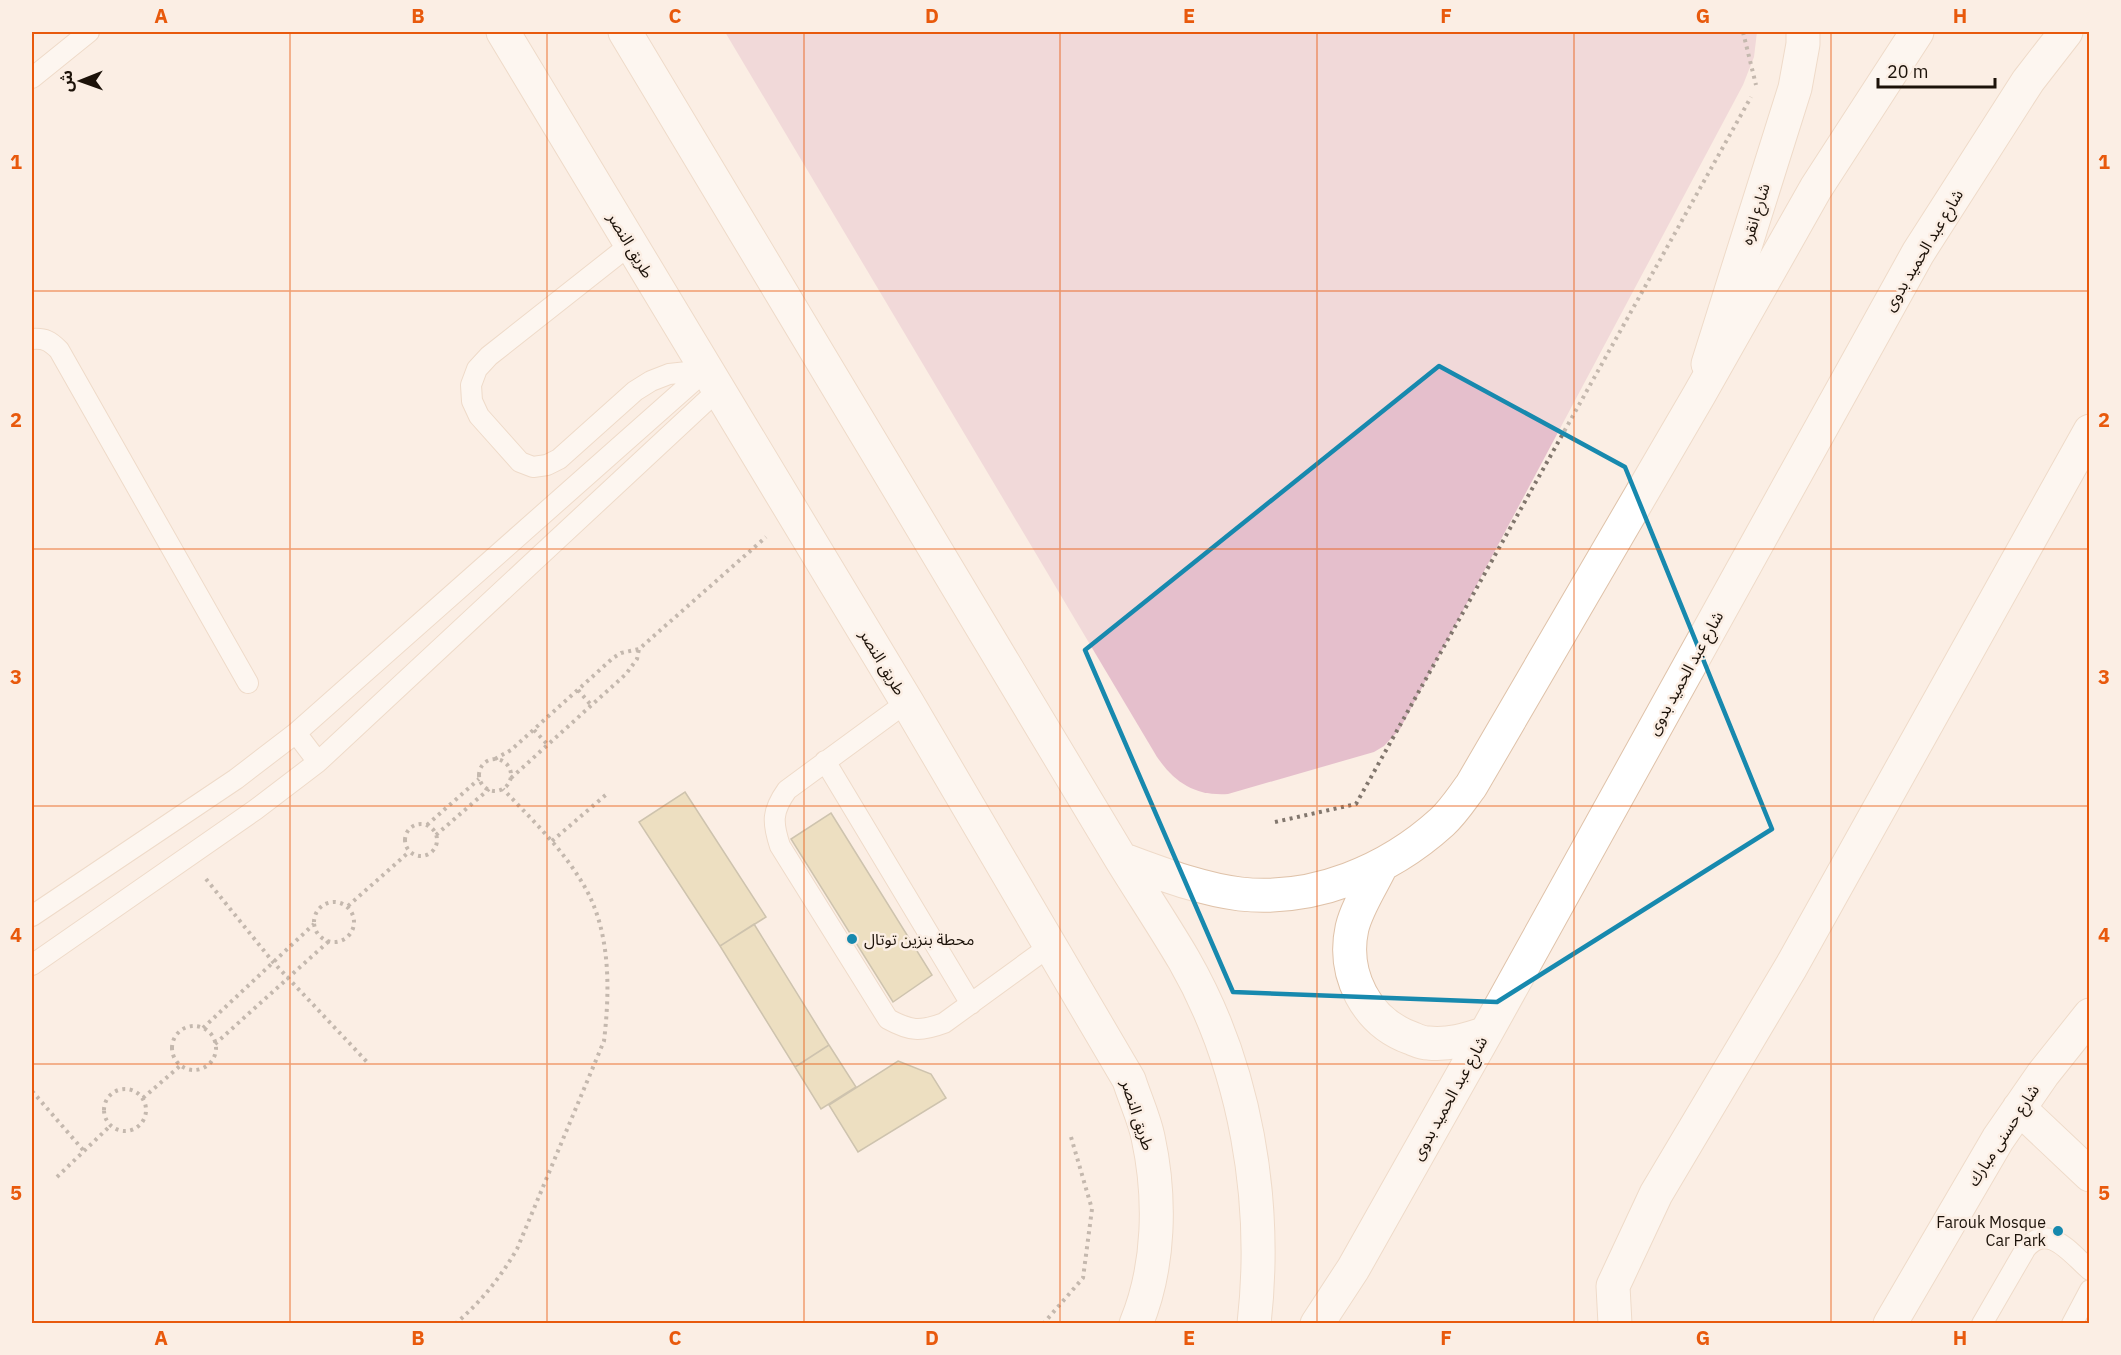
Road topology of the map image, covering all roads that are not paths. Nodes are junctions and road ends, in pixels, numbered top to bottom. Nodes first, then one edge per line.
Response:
1 (89, 32) edge
2 (503, 32) edge
3 (625, 32) edge
4 (1803, 32) edge
5 (1917, 32) edge
6 (2066, 32) edge
7 (32, 78) edge
8 (631, 244) junction
9 (32, 339) edge
10 (712, 380) junction
11 (1699, 395) junction
12 (2090, 430) edge
13 (387, 651) junction
14 (411, 676) junction
15 (248, 683) dead end
16 (907, 702) junction
17 (296, 733) junction
18 (825, 761) junction
19 (318, 762) junction
20 (1121, 859) junction
21 (1381, 866) junction
22 (32, 916) edge
23 (1050, 946) junction
24 (32, 964) edge
25 (971, 1004) junction
26 (2090, 1015) edge
27 (1486, 1033) junction
28 (2019, 1108) junction
29 (2090, 1175) edge
30 (2090, 1270) edge
31 (2090, 1290) edge
32 (1136, 1323) edge
33 (1254, 1323) edge
34 (1317, 1323) edge
35 (1615, 1323) edge
36 (1890, 1323) edge
37 (1982, 1323) edge
38 (2072, 1323) edge

1 - 7 lane
2 - 8 main road, طريق النصر
3 - 20 main road
4 - 11 main road, شارع انقره
5 - 11 main road
6 - 27 main road, شارع عبد الحميد بدوى
8 - 10 main road, طريق النصر
8 - 10 lane
9 - 15 lane
10 - 13 lane
10 - 14 lane
10 - 16 main road, طريق النصر
11 - 21 main road
12 - 35 main road
13 - 14 lane
13 - 17 lane
14 - 19 lane
16 - 18 lane
16 - 23 main road, طريق النصر
17 - 19 lane
17 - 22 lane
18 - 25 lane
18 - 25 lane
19 - 24 lane
20 - 21 main road
20 - 33 main road
21 - 27 main road
23 - 25 lane
23 - 32 main road, طريق النصر
26 - 28 main road, شارع حسنى مبارك
27 - 34 main road, شارع عبد الحميد بدوى
28 - 29 main road
28 - 36 main road, شارع حسنى مبارك
30 - 37 lane
31 - 38 lane

